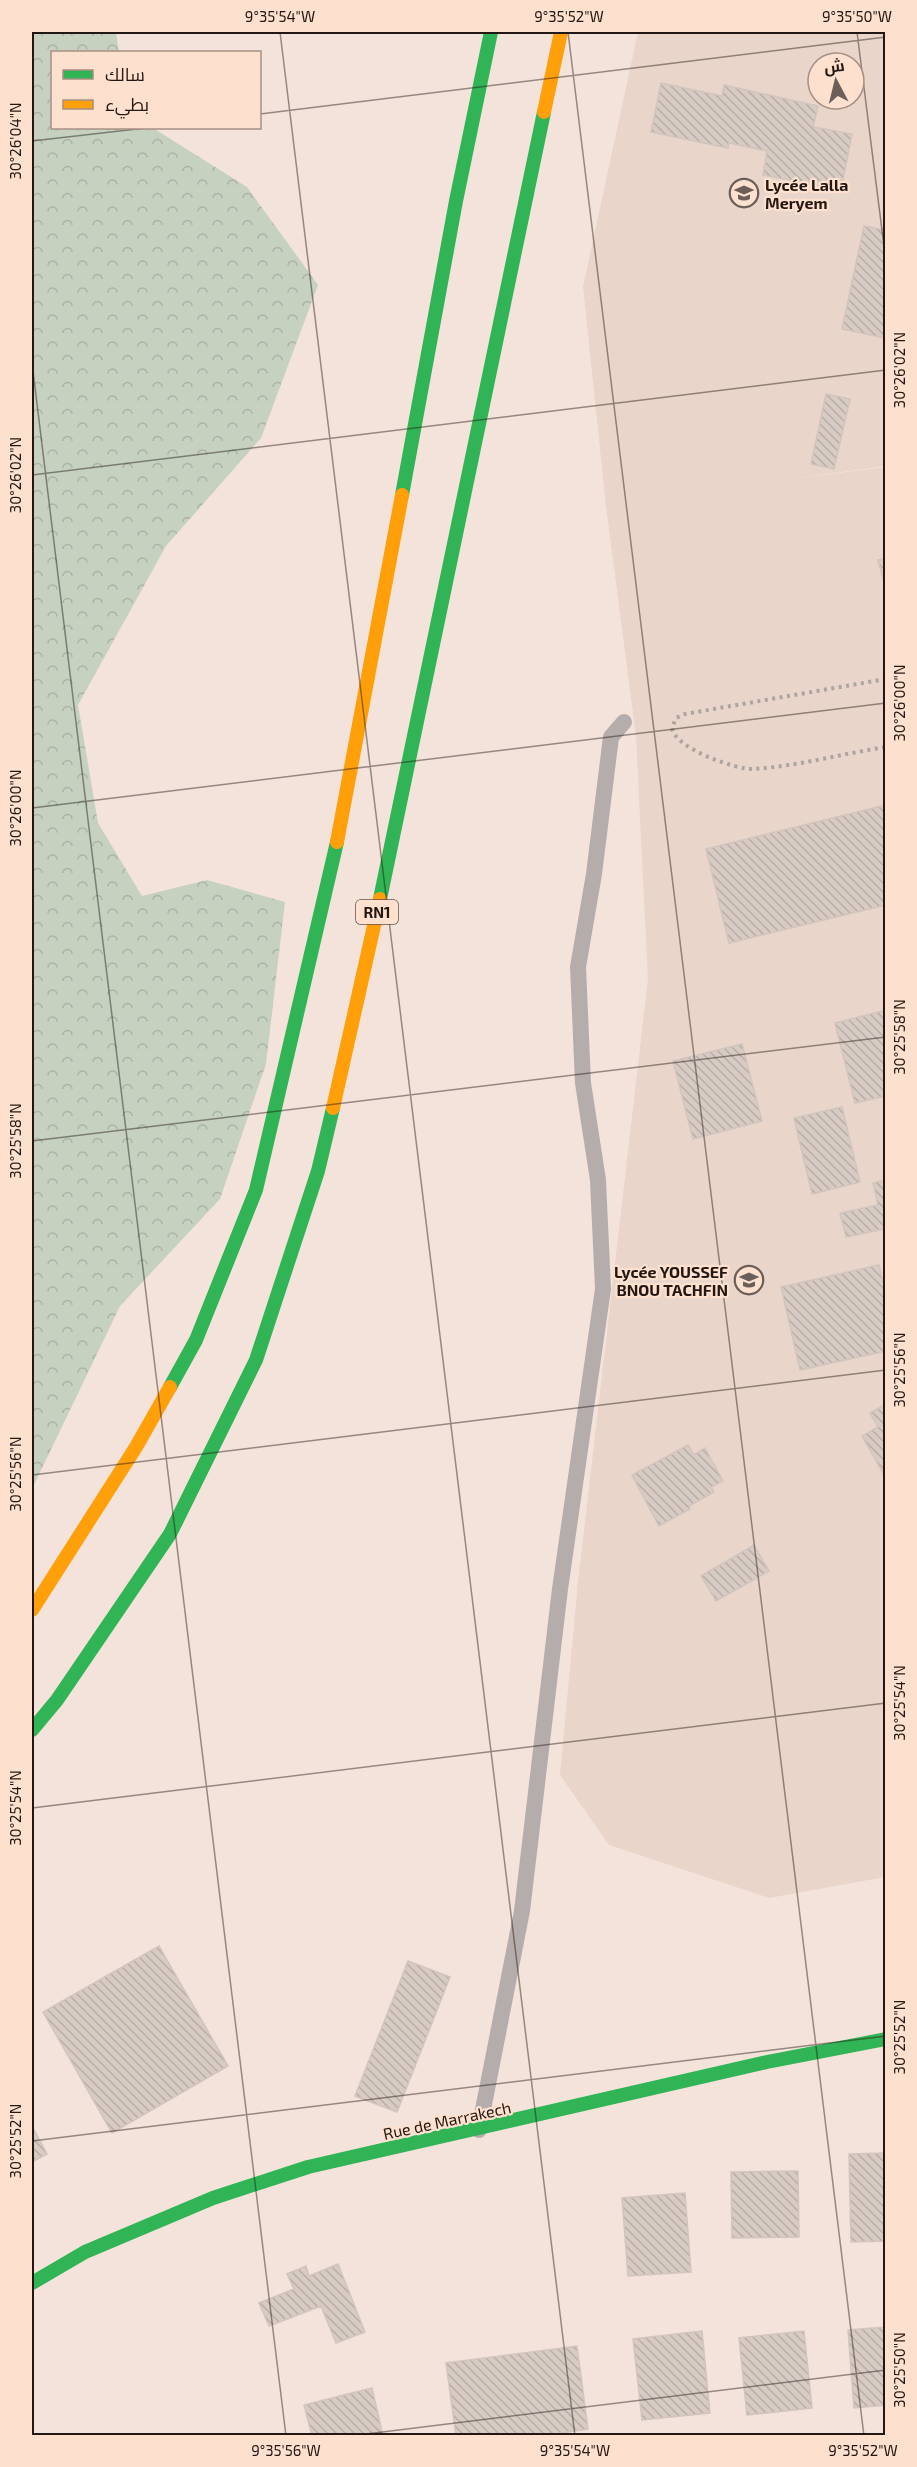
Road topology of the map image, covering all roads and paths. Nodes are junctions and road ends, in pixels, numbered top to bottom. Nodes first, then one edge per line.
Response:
1 (491, 32) edge
2 (561, 32) edge
3 (885, 679) edge
4 (624, 722) dead end
5 (885, 747) edge
6 (32, 1610) edge
7 (32, 1730) edge
8 (885, 2038) edge
9 (479, 2130) junction
10 (32, 2283) edge

1 - 6 main road
2 - 7 main road, RN1
3 - 5 path
4 - 9 lane
8 - 9 main road, Rue de Marrakech
9 - 10 main road, Rue de Marrakech

